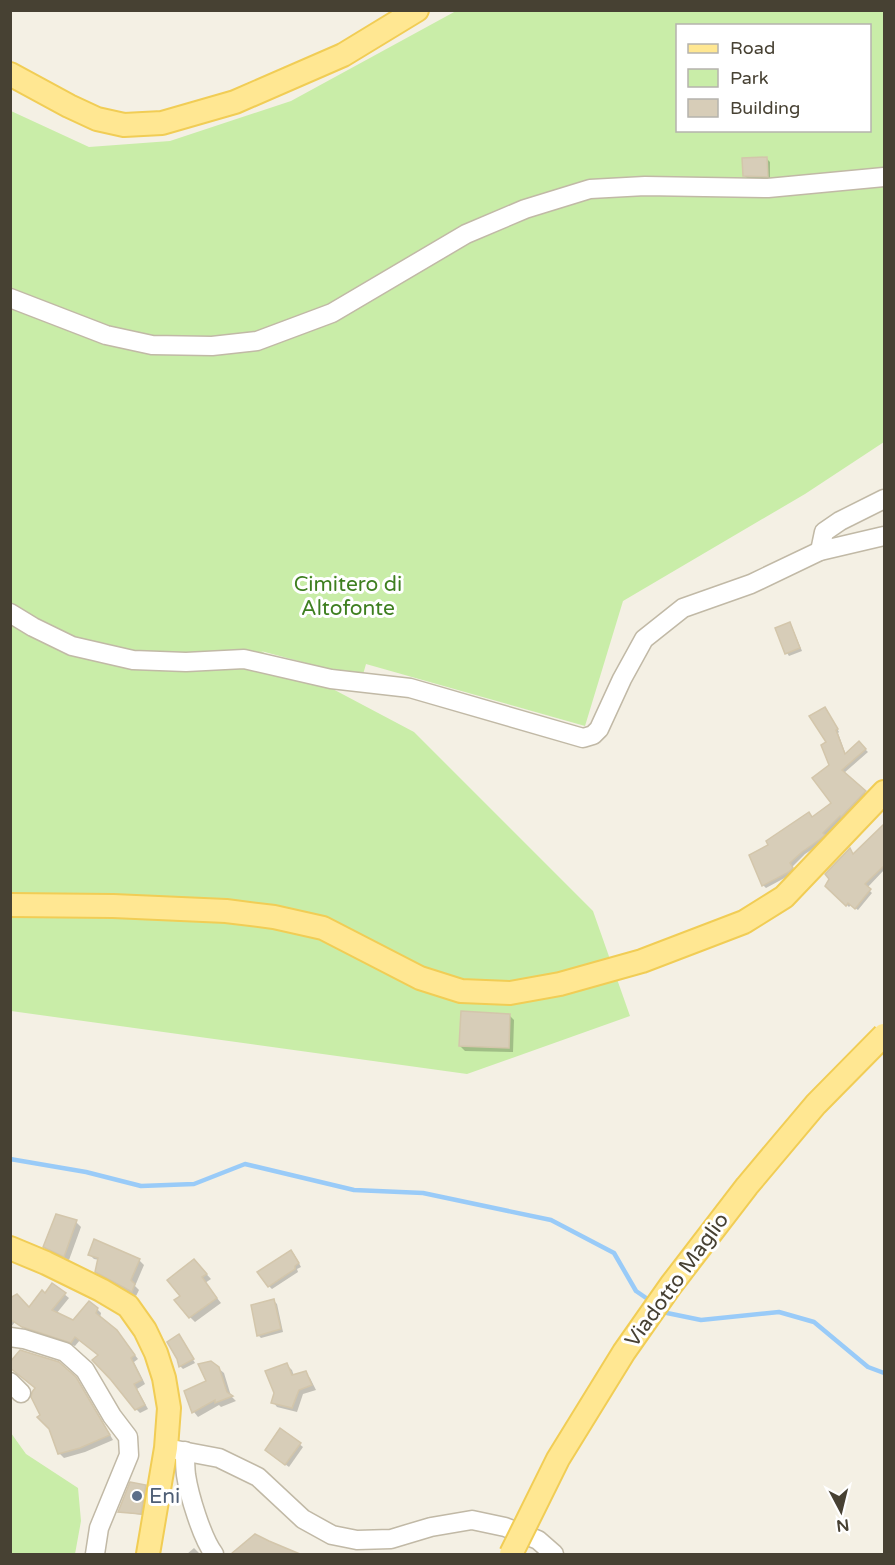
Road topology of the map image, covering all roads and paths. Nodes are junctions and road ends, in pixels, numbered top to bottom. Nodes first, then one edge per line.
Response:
1 (417, 10) edge
2 (10, 74) edge
3 (885, 177) edge
4 (10, 298) edge
5 (885, 499) edge
6 (885, 536) edge
7 (820, 551) junction
8 (10, 613) edge
9 (885, 792) edge
10 (10, 905) edge
11 (885, 1035) edge
12 (10, 1248) edge
13 (10, 1337) edge
14 (175, 1450) junction
15 (95, 1554) edge
16 (148, 1554) edge
17 (214, 1554) edge
18 (511, 1554) edge
19 (554, 1554) edge

1 - 2 main road
3 - 4 street
5 - 7 street
6 - 7 street
7 - 8 street
9 - 10 main road
11 - 18 main road, Viadotto Maglio, bridge
12 - 14 main road
13 - 15 street
14 - 16 main road
14 - 17 street
14 - 19 street

